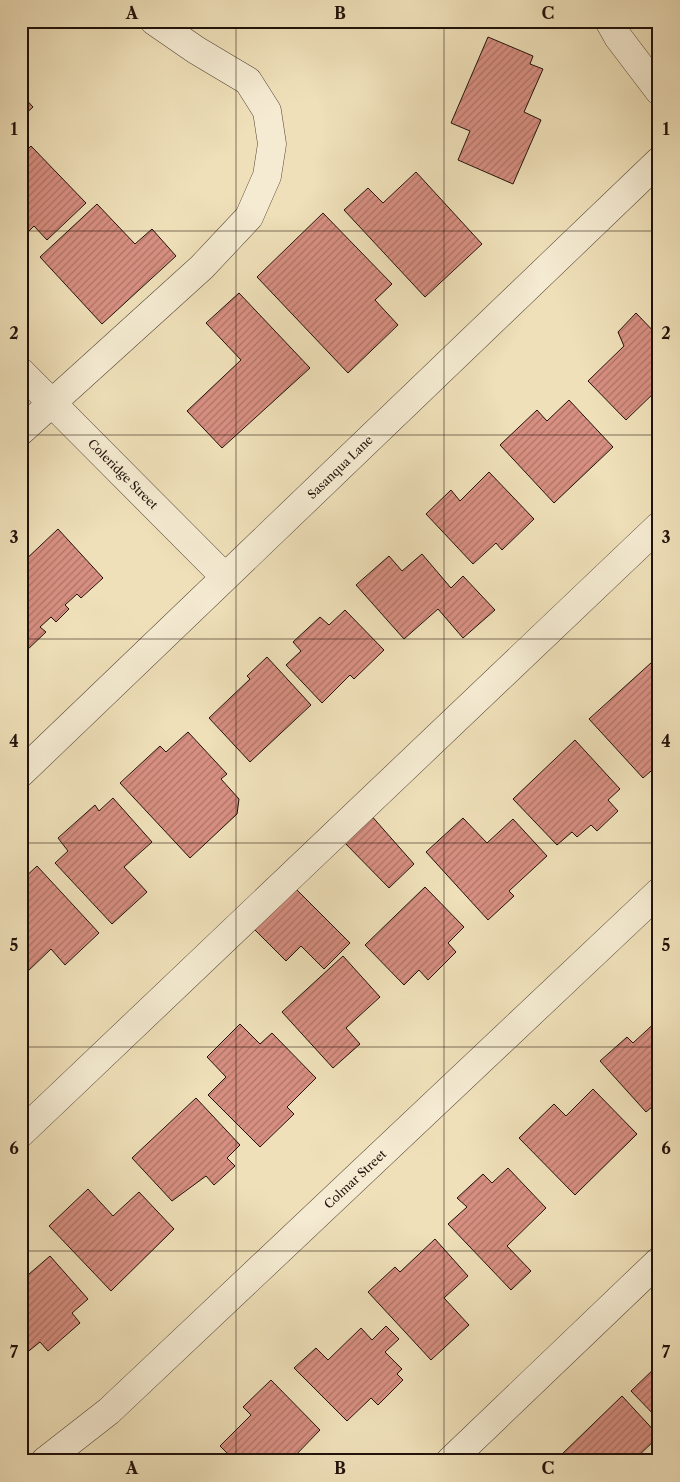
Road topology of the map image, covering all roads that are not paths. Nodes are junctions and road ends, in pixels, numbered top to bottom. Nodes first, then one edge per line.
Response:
1 (154, 21) edge
2 (609, 21) edge
3 (659, 91) edge
4 (659, 161) edge
5 (21, 372) edge
6 (52, 402) junction
7 (21, 432) edge
8 (659, 526) edge
9 (225, 577) junction
10 (21, 773) edge
11 (659, 892) edge
12 (21, 1133) edge
13 (659, 1261) edge
14 (45, 1461) edge
15 (450, 1461) edge

1 - 6 street
2 - 3 street
4 - 9 street, Sasanqua Lane
5 - 6 street, Coleridge Street
6 - 7 street
6 - 9 street, Coleridge Street
8 - 12 street
9 - 10 street, Sasanqua Lane
11 - 14 street, Colmar Street
13 - 15 street

